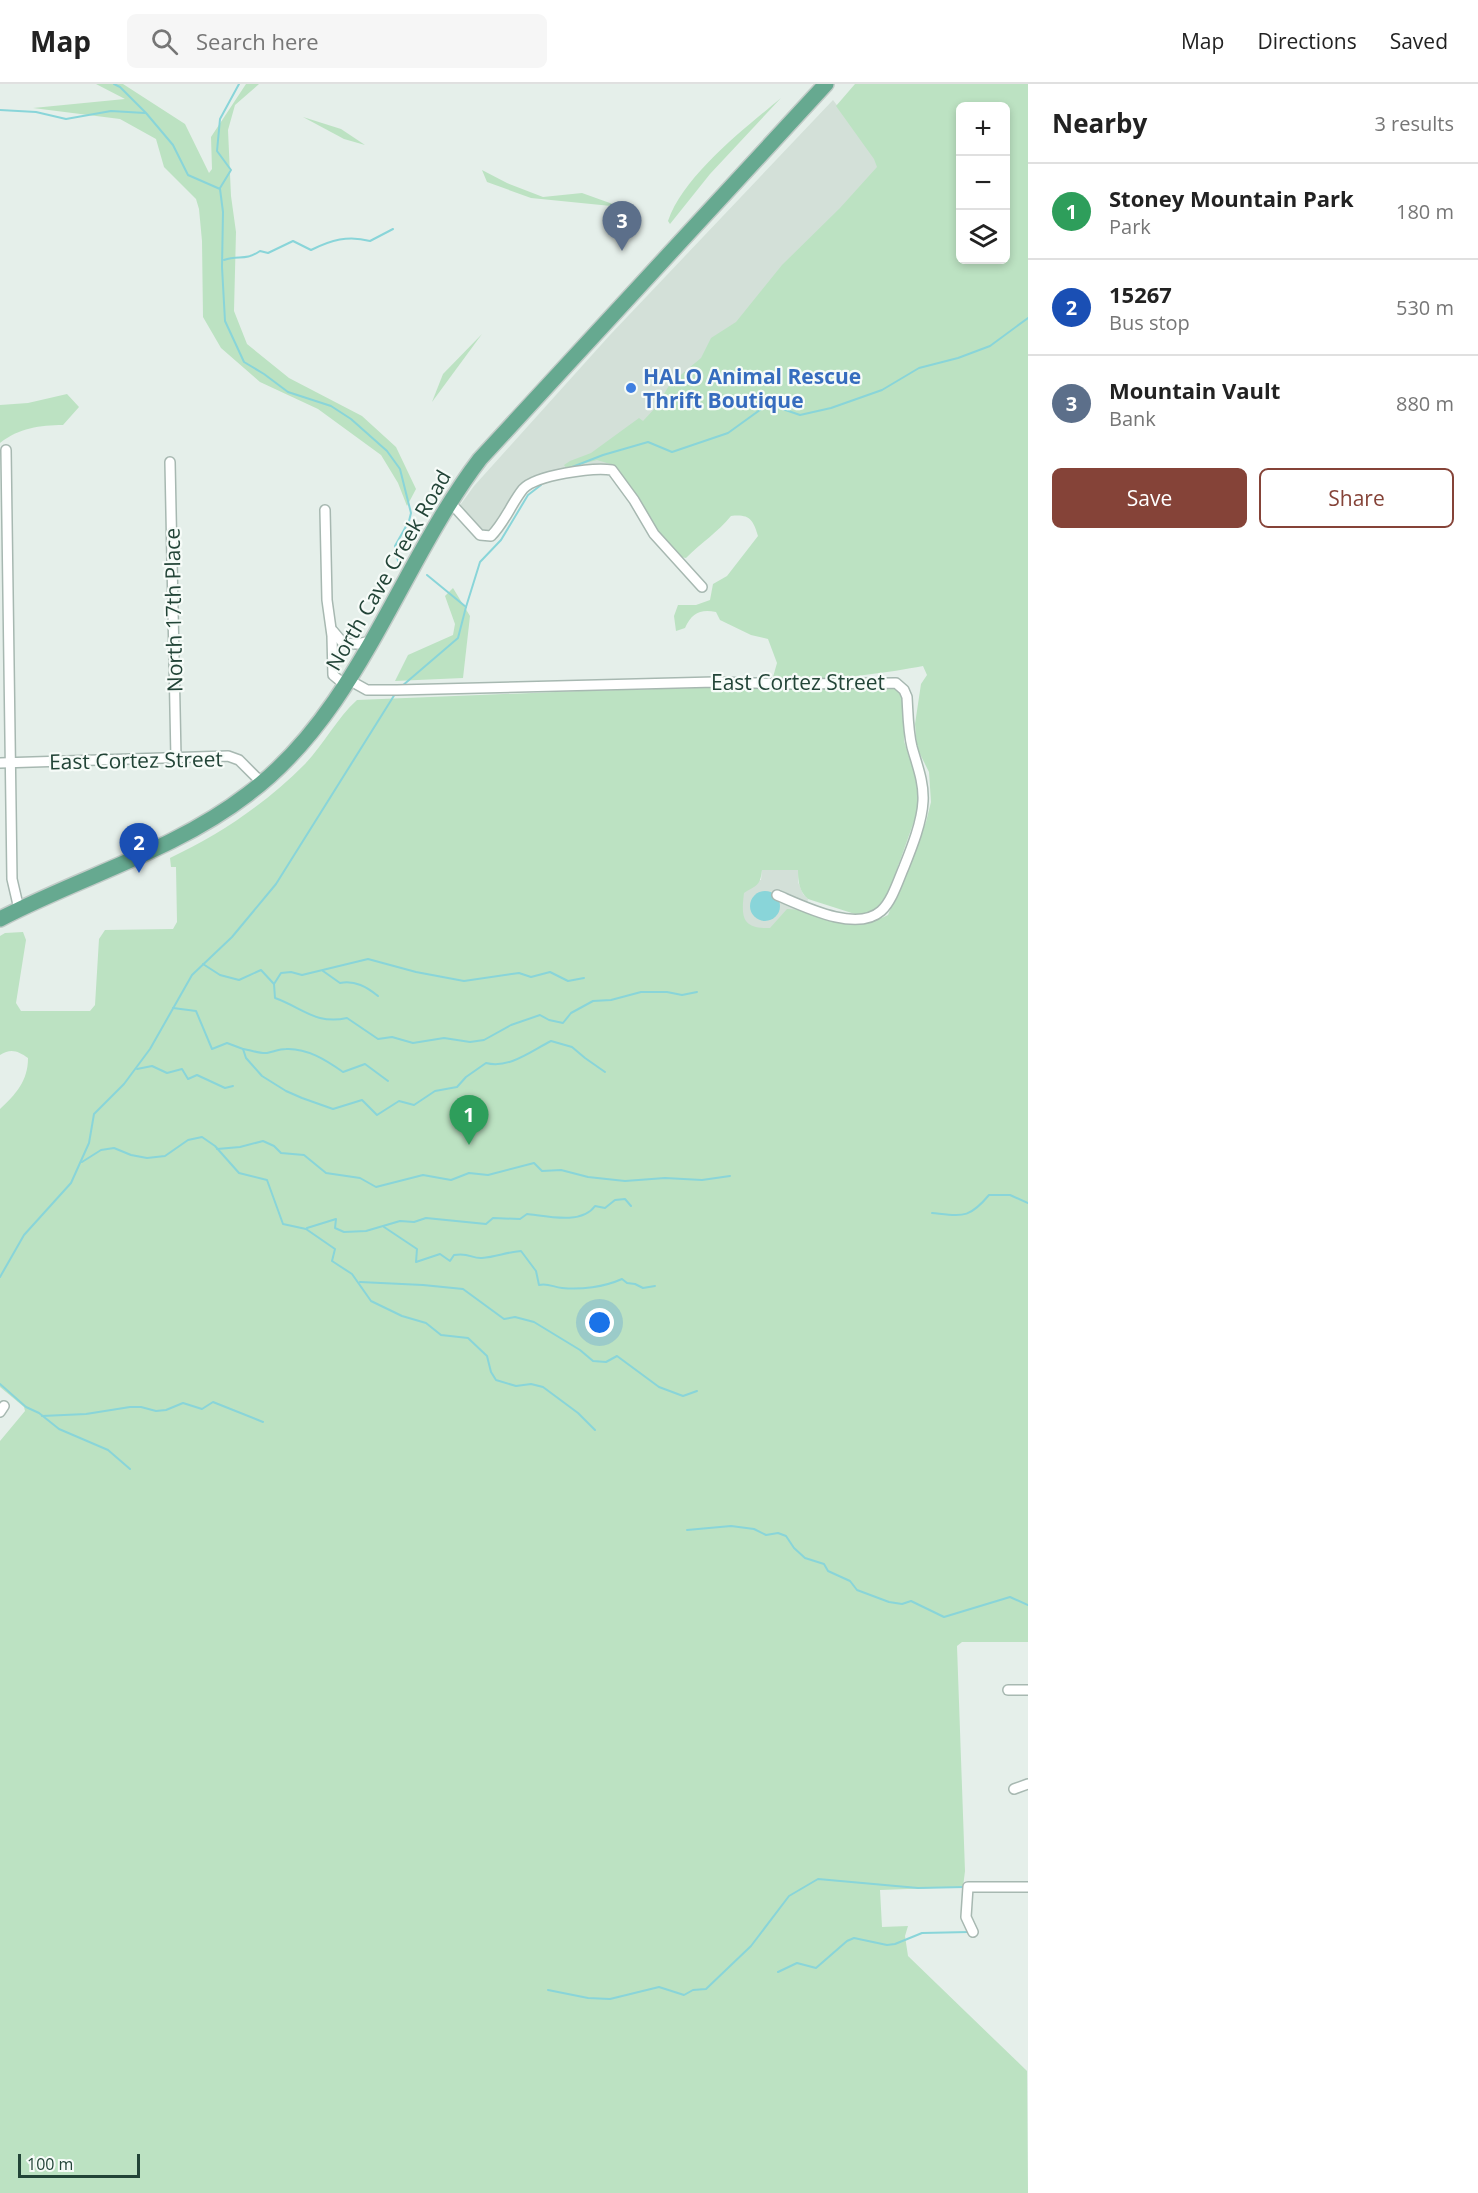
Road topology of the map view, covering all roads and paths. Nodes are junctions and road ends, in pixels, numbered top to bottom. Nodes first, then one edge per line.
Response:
1 (826, 84) edge
2 (6, 450) dead end
3 (170, 462) dead end
4 (449, 501) junction
5 (325, 510) dead end
6 (702, 587) dead end
7 (331, 629) junction
8 (371, 641) junction
9 (347, 683) junction
10 (176, 758) junction
11 (5, 763) edge
12 (262, 783) junction
13 (777, 895) dead end
14 (19, 909) junction
15 (0, 919) edge
16 (1008, 1690) dead end
17 (1028, 1690) edge
18 (1028, 1784) edge
19 (1014, 1789) dead end
20 (1028, 1887) edge
21 (973, 1932) dead end

1 - 4 main road, North Cave Creek Road
2 - 11 street
3 - 10 street, North 17th Place
4 - 6 street
4 - 8 main road, North Cave Creek Road
5 - 7 street
7 - 8 street
7 - 9 street
8 - 9 main road, North Cave Creek Road
9 - 12 main road, North Cave Creek Road
9 - 13 street, East Cortez Street
10 - 11 street, East Cortez Street
10 - 12 street, East Cortez Street
11 - 14 street
12 - 14 main road, North Cave Creek Road
14 - 15 main road, North Cave Creek Road
16 - 17 street
18 - 19 street
20 - 21 street

